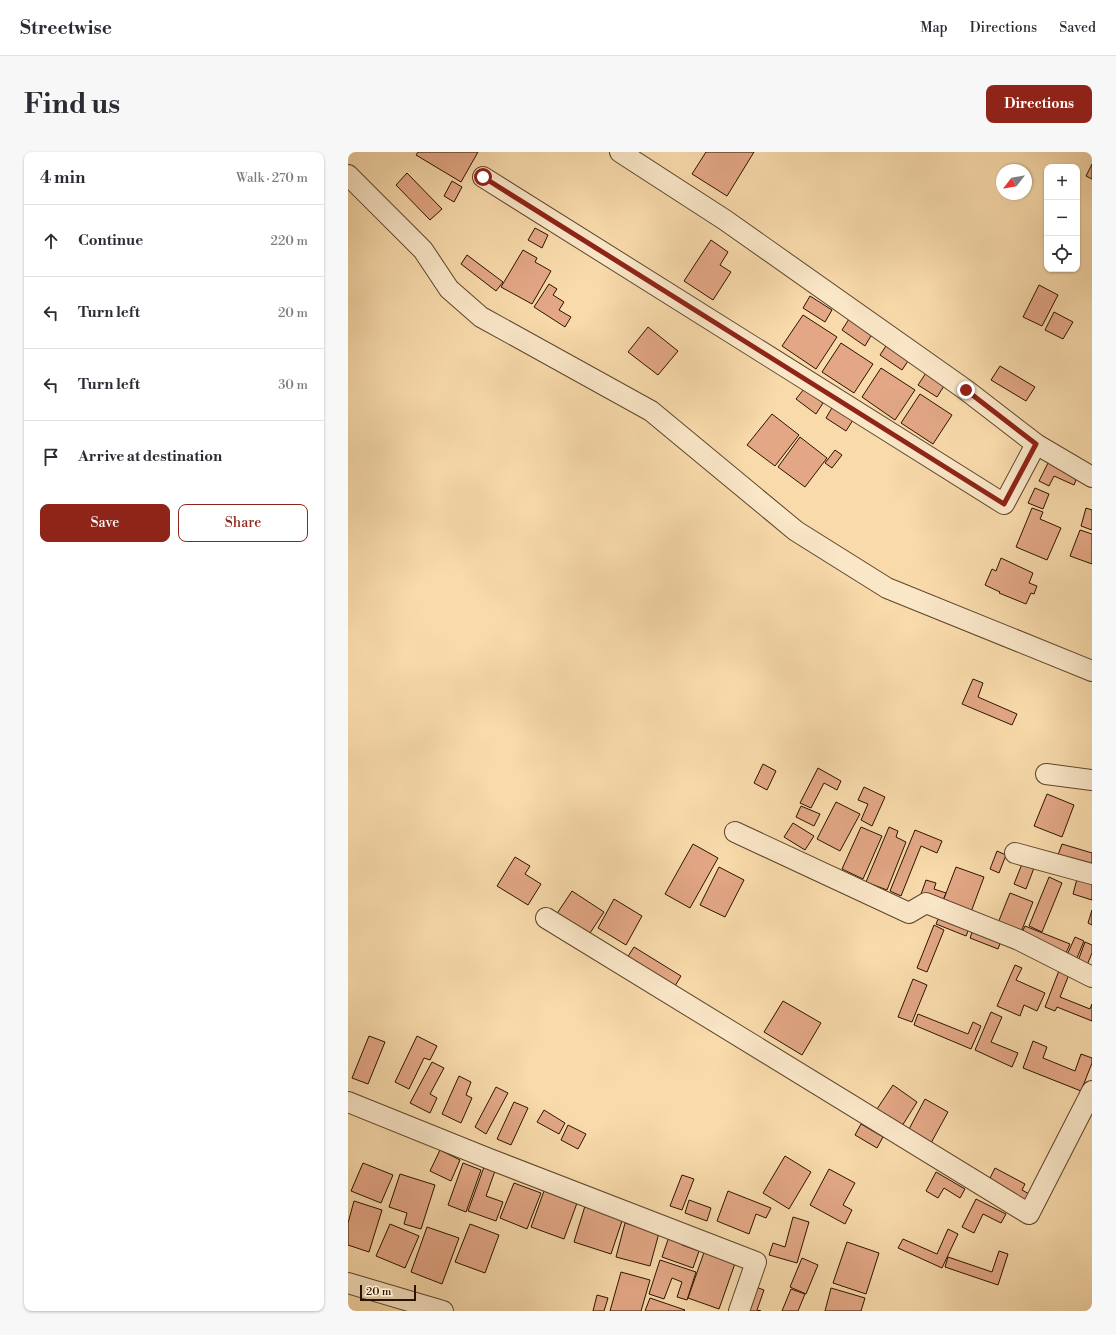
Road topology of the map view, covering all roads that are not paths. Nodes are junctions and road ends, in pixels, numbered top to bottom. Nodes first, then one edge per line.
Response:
1 (620, 152) edge
2 (348, 175) edge
3 (483, 177) dead end
4 (1036, 444) junction
5 (1092, 477) edge
6 (1092, 671) edge
7 (1046, 774) dead end
8 (1092, 780) edge
9 (735, 832) dead end
10 (1015, 852) dead end
11 (1092, 874) edge
12 (546, 918) dead end
13 (1092, 977) edge
14 (1092, 1091) edge
15 (348, 1102) edge
16 (348, 1283) edge
17 (443, 1311) edge
18 (739, 1311) edge

1 - 4 street
2 - 6 street
3 - 4 street
4 - 5 street
7 - 8 street
9 - 13 street
10 - 11 street
12 - 14 street
15 - 18 street
16 - 17 street

